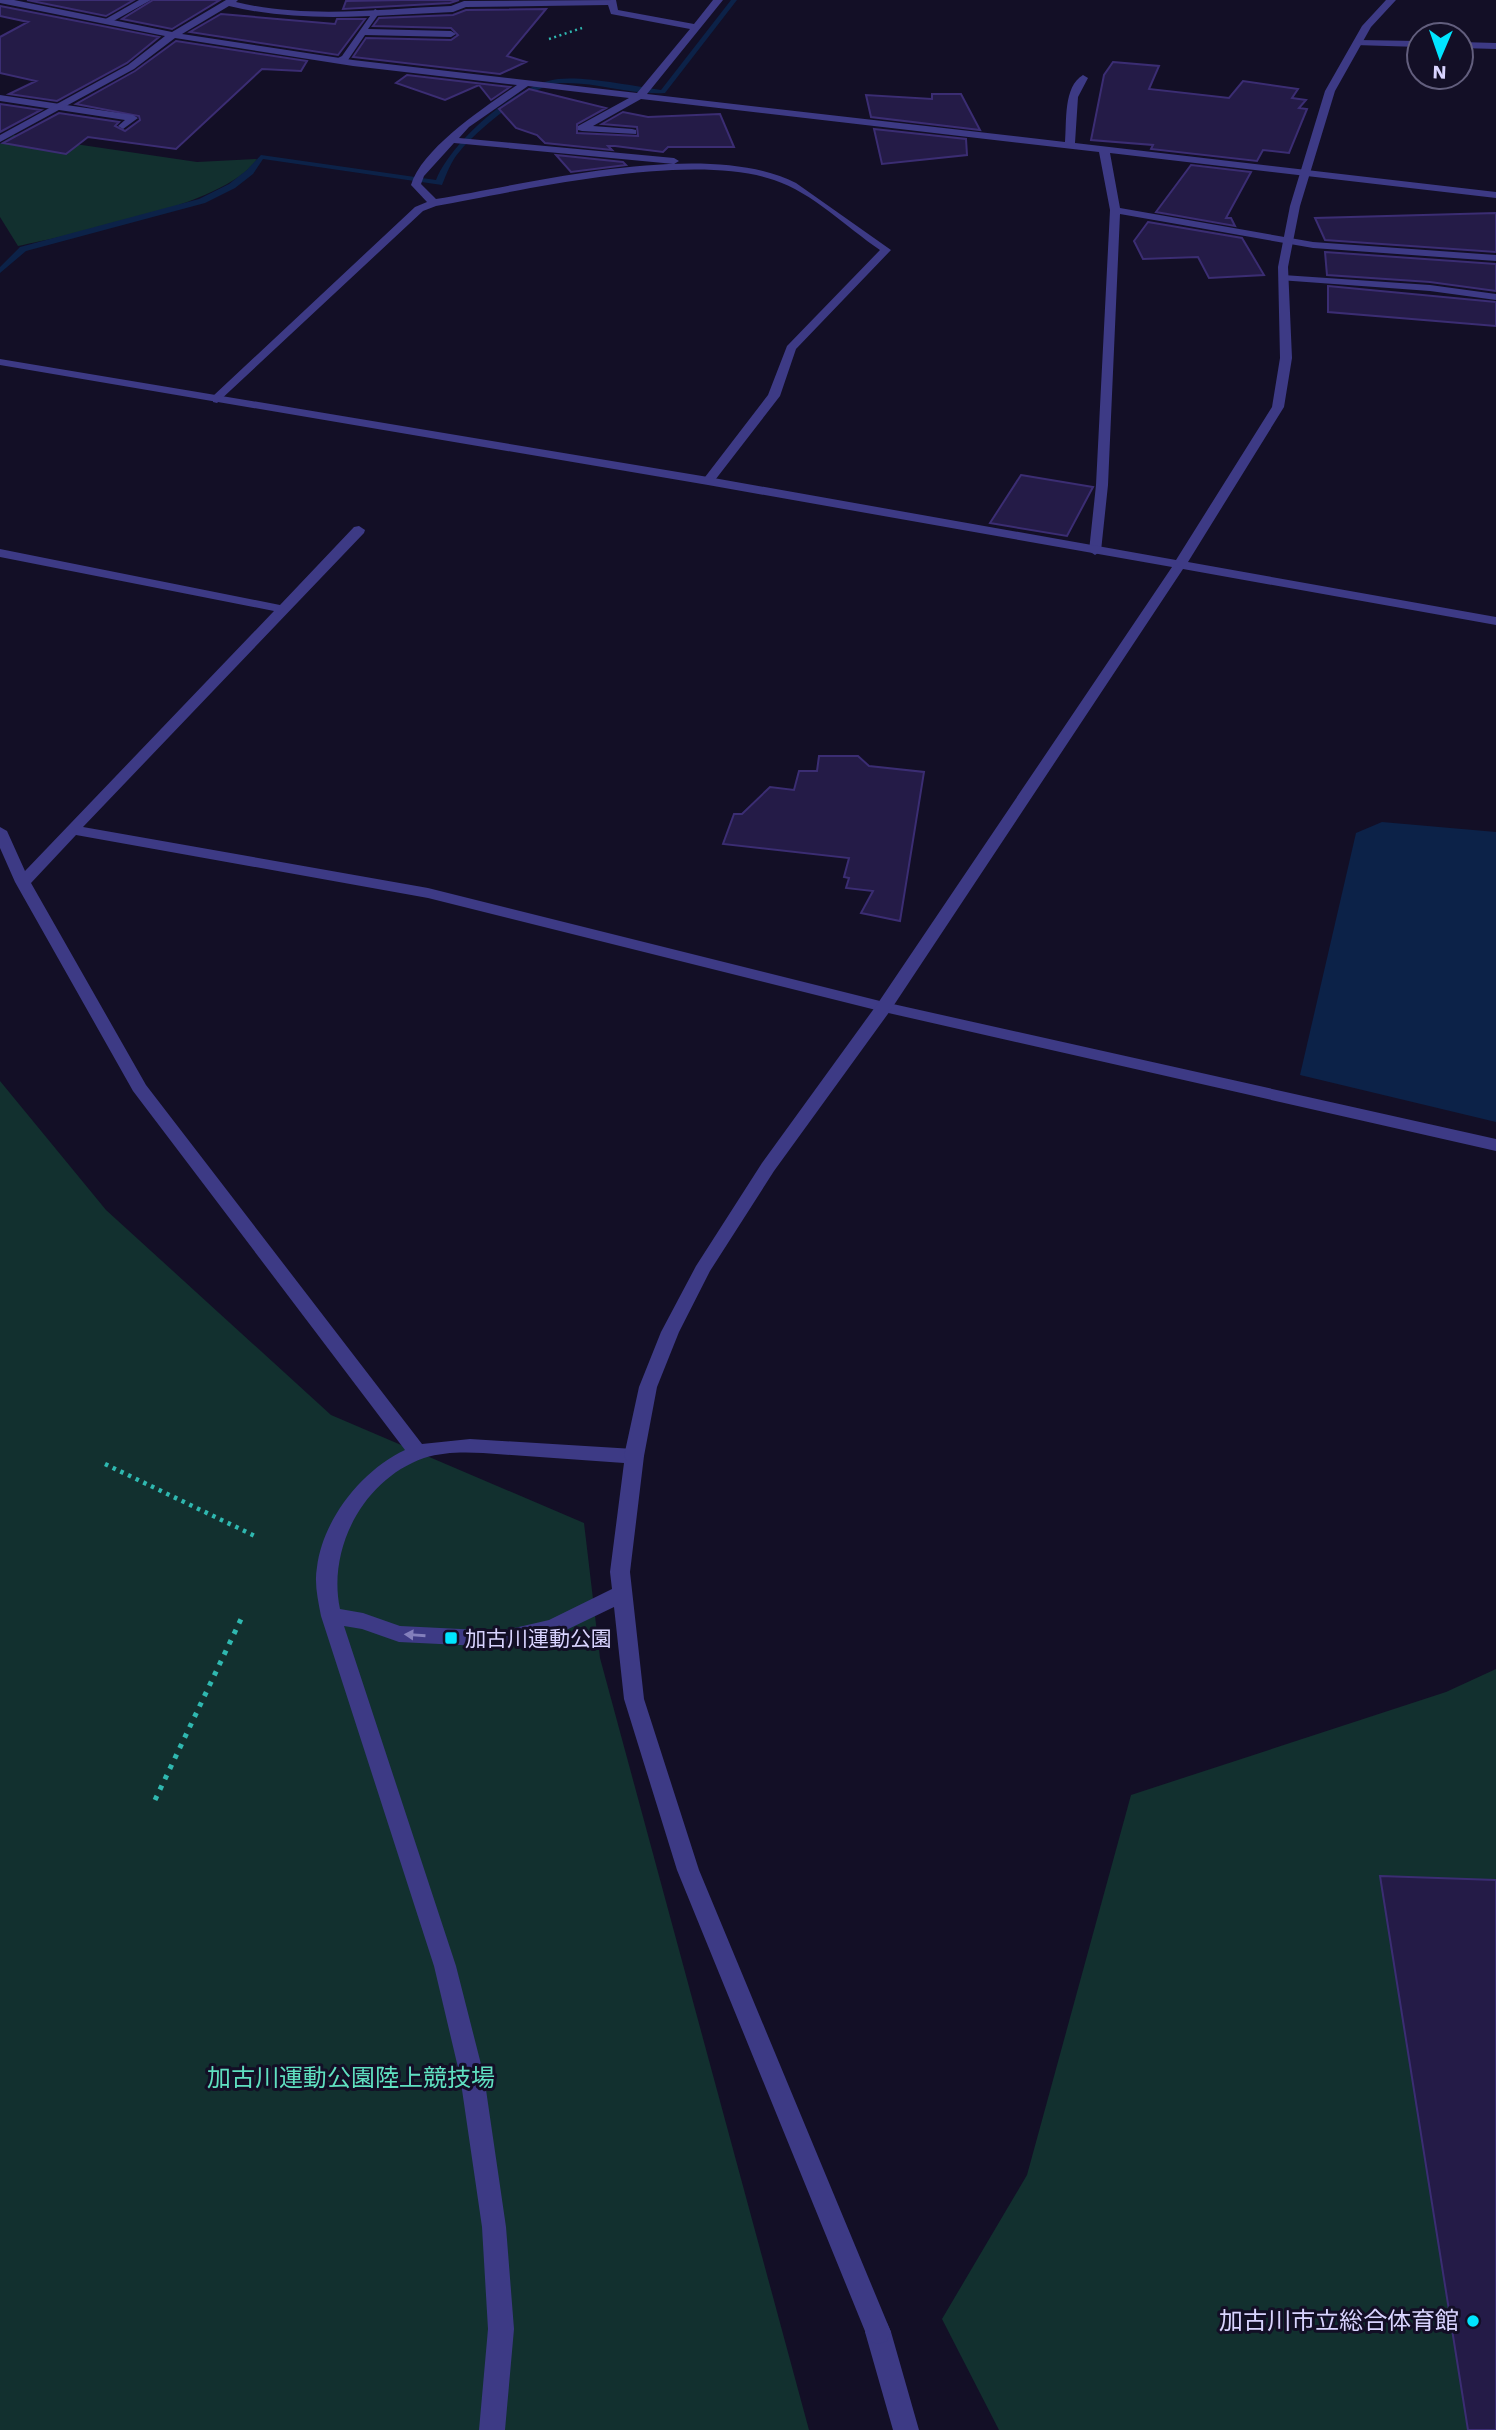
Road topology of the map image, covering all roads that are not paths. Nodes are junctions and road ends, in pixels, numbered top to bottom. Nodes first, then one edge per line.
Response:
1 (0, 0) edge
2 (146, 0) edge
3 (718, 0) edge
4 (1391, 0) edge
5 (230, 1) edge
6 (611, 1) edge
7 (375, 12) junction
8 (107, 21) junction
9 (695, 27) junction
10 (363, 33) junction
11 (451, 34) dead end
12 (173, 35) junction
13 (1358, 43) junction
14 (1405, 44) edge
15 (1475, 45) edge
16 (1496, 46) edge
17 (339, 61) junction
18 (1083, 78) dead end
19 (526, 84) junction
20 (640, 96) junction
21 (0, 98) edge
22 (60, 105) junction
23 (123, 126) dead end
24 (632, 132) dead end
25 (0, 139) edge
26 (451, 141) junction
27 (1070, 146) junction
28 (1104, 150) junction
29 (682, 168) junction
30 (1304, 173) junction
31 (1496, 195) edge
32 (434, 202) junction
33 (1115, 210) junction
34 (1288, 241) junction
35 (1496, 258) edge
36 (1283, 278) junction
37 (1496, 297) edge
38 (0, 362) edge
39 (217, 399) junction
40 (708, 481) junction
41 (359, 530) dead end
42 (1095, 551) junction
43 (0, 553) edge
44 (1179, 566) junction
45 (283, 609) junction
46 (1496, 621) edge
47 (73, 830) junction
48 (0, 831) edge
49 (23, 882) junction
50 (884, 1007) junction
51 (1496, 1145) edge
52 (418, 1452) junction
53 (634, 1457) junction
54 (621, 1594) junction
55 (331, 1616) junction
56 (492, 2430) edge
57 (906, 2430) edge

1 - 8 street
2 - 8 street
3 - 9 street
4 - 13 street
5 - 7 street
5 - 12 street
6 - 7 street
6 - 9 street
7 - 10 street
8 - 12 street
9 - 20 street
10 - 11 street
10 - 17 street
12 - 17 street
12 - 22 street
13 - 14 street
13 - 30 street
15 - 16 street
17 - 19 street
18 - 27 street
19 - 20 street
19 - 26 street
20 - 24 street
20 - 27 street
21 - 22 street
22 - 23 street
22 - 25 street
26 - 29 street
26 - 32 street
27 - 28 street
28 - 30 street
28 - 33 street
29 - 32 street
29 - 40 street
30 - 31 street
30 - 34 street
32 - 39 street
33 - 34 street
33 - 42 street
34 - 35 street
34 - 36 street
36 - 37 street
36 - 44 street
38 - 39 street
39 - 40 street
40 - 42 street
41 - 45 street
42 - 44 street
43 - 45 street
44 - 46 street
44 - 50 street
45 - 47 street
47 - 49 street
47 - 50 street
48 - 49 street
49 - 52 street
50 - 51 street
50 - 53 street
52 - 53 street
52 - 55 street
53 - 54 street
54 -> 55 street
54 - 57 street
55 - 56 street

